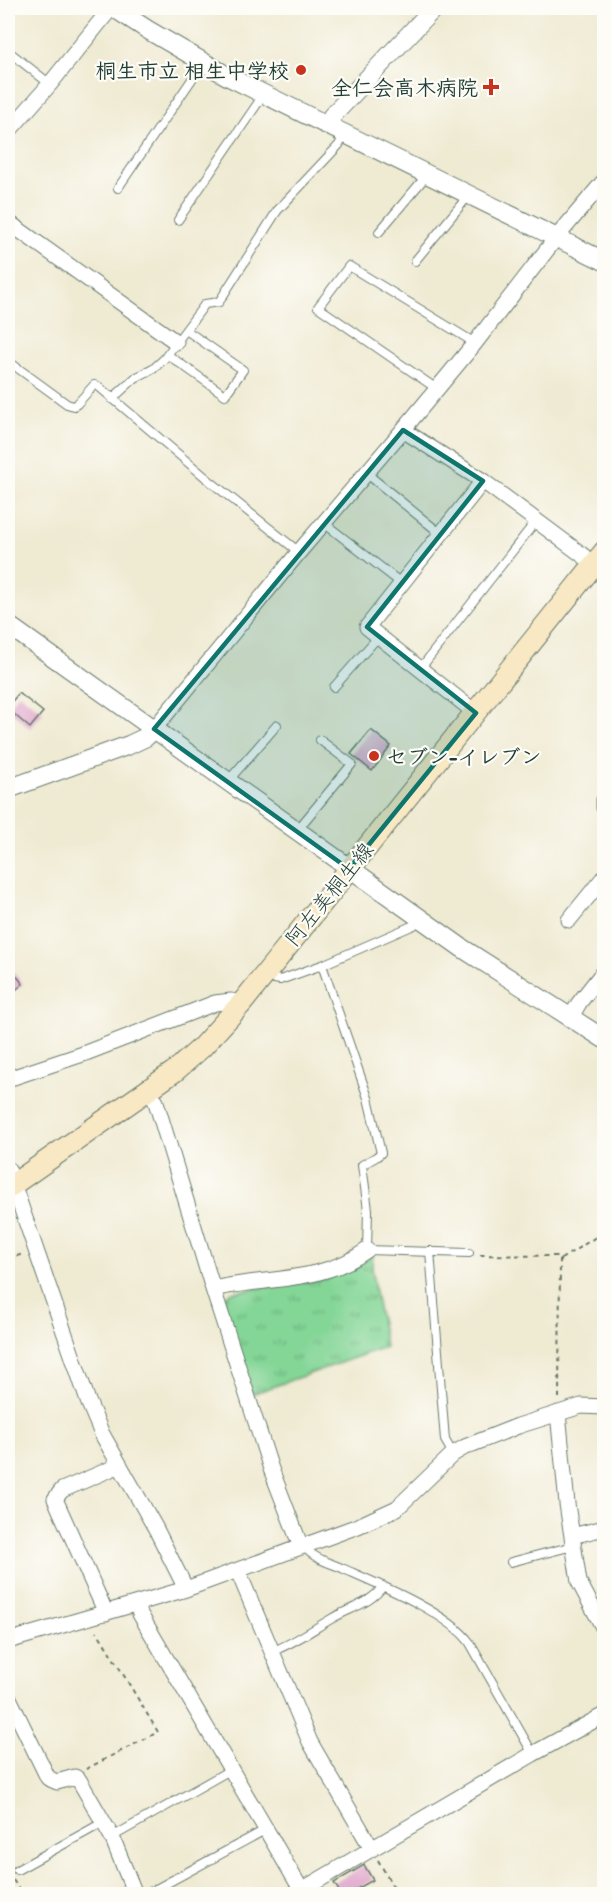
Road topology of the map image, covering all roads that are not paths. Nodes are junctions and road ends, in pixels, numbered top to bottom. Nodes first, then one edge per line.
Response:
1 (434, 8) edge
2 (123, 10) edge
3 (8, 51) edge
4 (203, 63) junction
5 (50, 84) junction
6 (264, 94) junction
7 (327, 124) junction
8 (8, 132) edge
9 (345, 134) junction
10 (427, 175) junction
11 (603, 186) edge
12 (118, 188) dead end
13 (469, 195) junction
14 (178, 220) dead end
15 (8, 222) edge
16 (379, 232) dead end
17 (556, 238) junction
18 (415, 261) dead end
19 (604, 261) edge
20 (176, 342) junction
21 (475, 343) junction
22 (8, 361) edge
23 (437, 389) junction
24 (112, 399) junction
25 (403, 430) junction
26 (366, 473) junction
27 (483, 481) junction
28 (536, 521) junction
29 (324, 523) junction
30 (441, 534) junction
31 (299, 552) junction
32 (601, 563) edge
33 (401, 583) junction
34 (8, 625) edge
35 (378, 637) junction
36 (420, 669) junction
37 (334, 687) dead end
38 (476, 713) junction
39 (277, 725) dead end
40 (154, 729) junction
41 (320, 740) dead end
42 (228, 782) junction
43 (8, 789) edge
44 (604, 800) edge
45 (604, 808) edge
46 (297, 831) junction
47 (349, 869) junction
48 (604, 877) edge
49 (421, 919) junction
50 (569, 920) dead end
51 (322, 965) junction
52 (604, 971) edge
53 (262, 977) junction
54 (242, 1003) junction
55 (571, 1017) junction
56 (604, 1039) edge
57 (8, 1079) edge
58 (148, 1090) junction
59 (10, 1180) edge
60 (367, 1250) junction
61 (430, 1251) junction
62 (469, 1253) road end
63 (213, 1289) junction
64 (604, 1407) edge
65 (558, 1413) junction
66 (453, 1454) junction
67 (120, 1465) junction
68 (604, 1528) edge
69 (572, 1541) junction
70 (303, 1547) junction
71 (511, 1562) dead end
72 (238, 1571) junction
73 (383, 1586) junction
74 (186, 1589) junction
75 (137, 1604) junction
76 (106, 1613) junction
77 (604, 1629) edge
78 (8, 1641) edge
79 (273, 1652) junction
80 (8, 1696) edge
81 (604, 1715) edge
82 (533, 1754) junction
83 (230, 1770) junction
84 (104, 1822) junction
85 (265, 1830) junction
86 (112, 1836) junction
87 (372, 1849) junction
88 (17, 1870) road end
89 (298, 1893) edge
90 (135, 1894) edge
91 (147, 1894) edge

1 - 7 street
2 - 4 street
2 - 5 street
3 - 5 lane
4 - 6 street
4 - 12 lane
5 - 8 street
6 - 7 street
6 - 14 lane
7 - 9 street
9 - 10 street
9 - 20 lane
10 - 13 street
10 - 16 lane
11 - 17 street
13 - 17 street
13 - 18 lane
15 - 20 street
17 - 19 street
17 - 21 street
20 - 20 lane
20 - 24 lane
21 - 23 street
21 - 23 lane
22 - 24 lane
23 - 25 street
24 - 31 lane
25 - 26 street
25 - 27 street
26 - 29 street
26 - 30 lane
27 - 28 street
27 - 30 street
28 - 32 street
28 - 36 lane
29 - 31 street
29 - 33 lane
30 - 33 street
31 - 40 street
32 - 38 main road, 阿左美桐生線
33 - 35 street
34 - 40 street
35 - 36 street
35 - 37 lane
36 - 38 street
38 - 47 main road, 阿左美桐生線
39 - 42 lane
40 - 42 street
40 - 43 street
41 - 46 lane
42 - 46 street
44 - 45 street
46 - 47 street
47 - 49 street
47 - 53 main road, 阿左美桐生線
48 - 50 street
49 - 51 lane
49 - 55 street
51 - 53 lane
51 - 60 lane
52 - 55 street
53 - 54 main road, 阿左美桐生線
54 - 57 street
54 - 58 main road, 阿左美桐生線
55 - 56 street
58 - 59 main road, 阿左美桐生線
58 - 63 street
59 - 67 street
60 - 61 lane
60 - 63 street
61 - 62 lane
61 - 66 lane
63 - 70 street
64 - 65 street
65 - 66 street
65 - 69 street
66 - 70 street
67 - 74 street
67 - 76 street
68 - 69 street
69 - 71 lane
69 - 77 street
70 - 72 street
70 - 73 lane
72 - 74 street
72 - 79 street
73 - 79 lane
73 - 82 lane
74 - 75 street
75 - 76 street
75 - 83 street
76 - 78 street
79 - 87 street
80 - 84 street
81 - 82 street
82 - 87 street
83 - 85 street
83 - 86 lane
84 - 86 street
84 - 88 lane
85 - 89 street
85 - 91 lane
86 - 90 street
87 - 89 street

